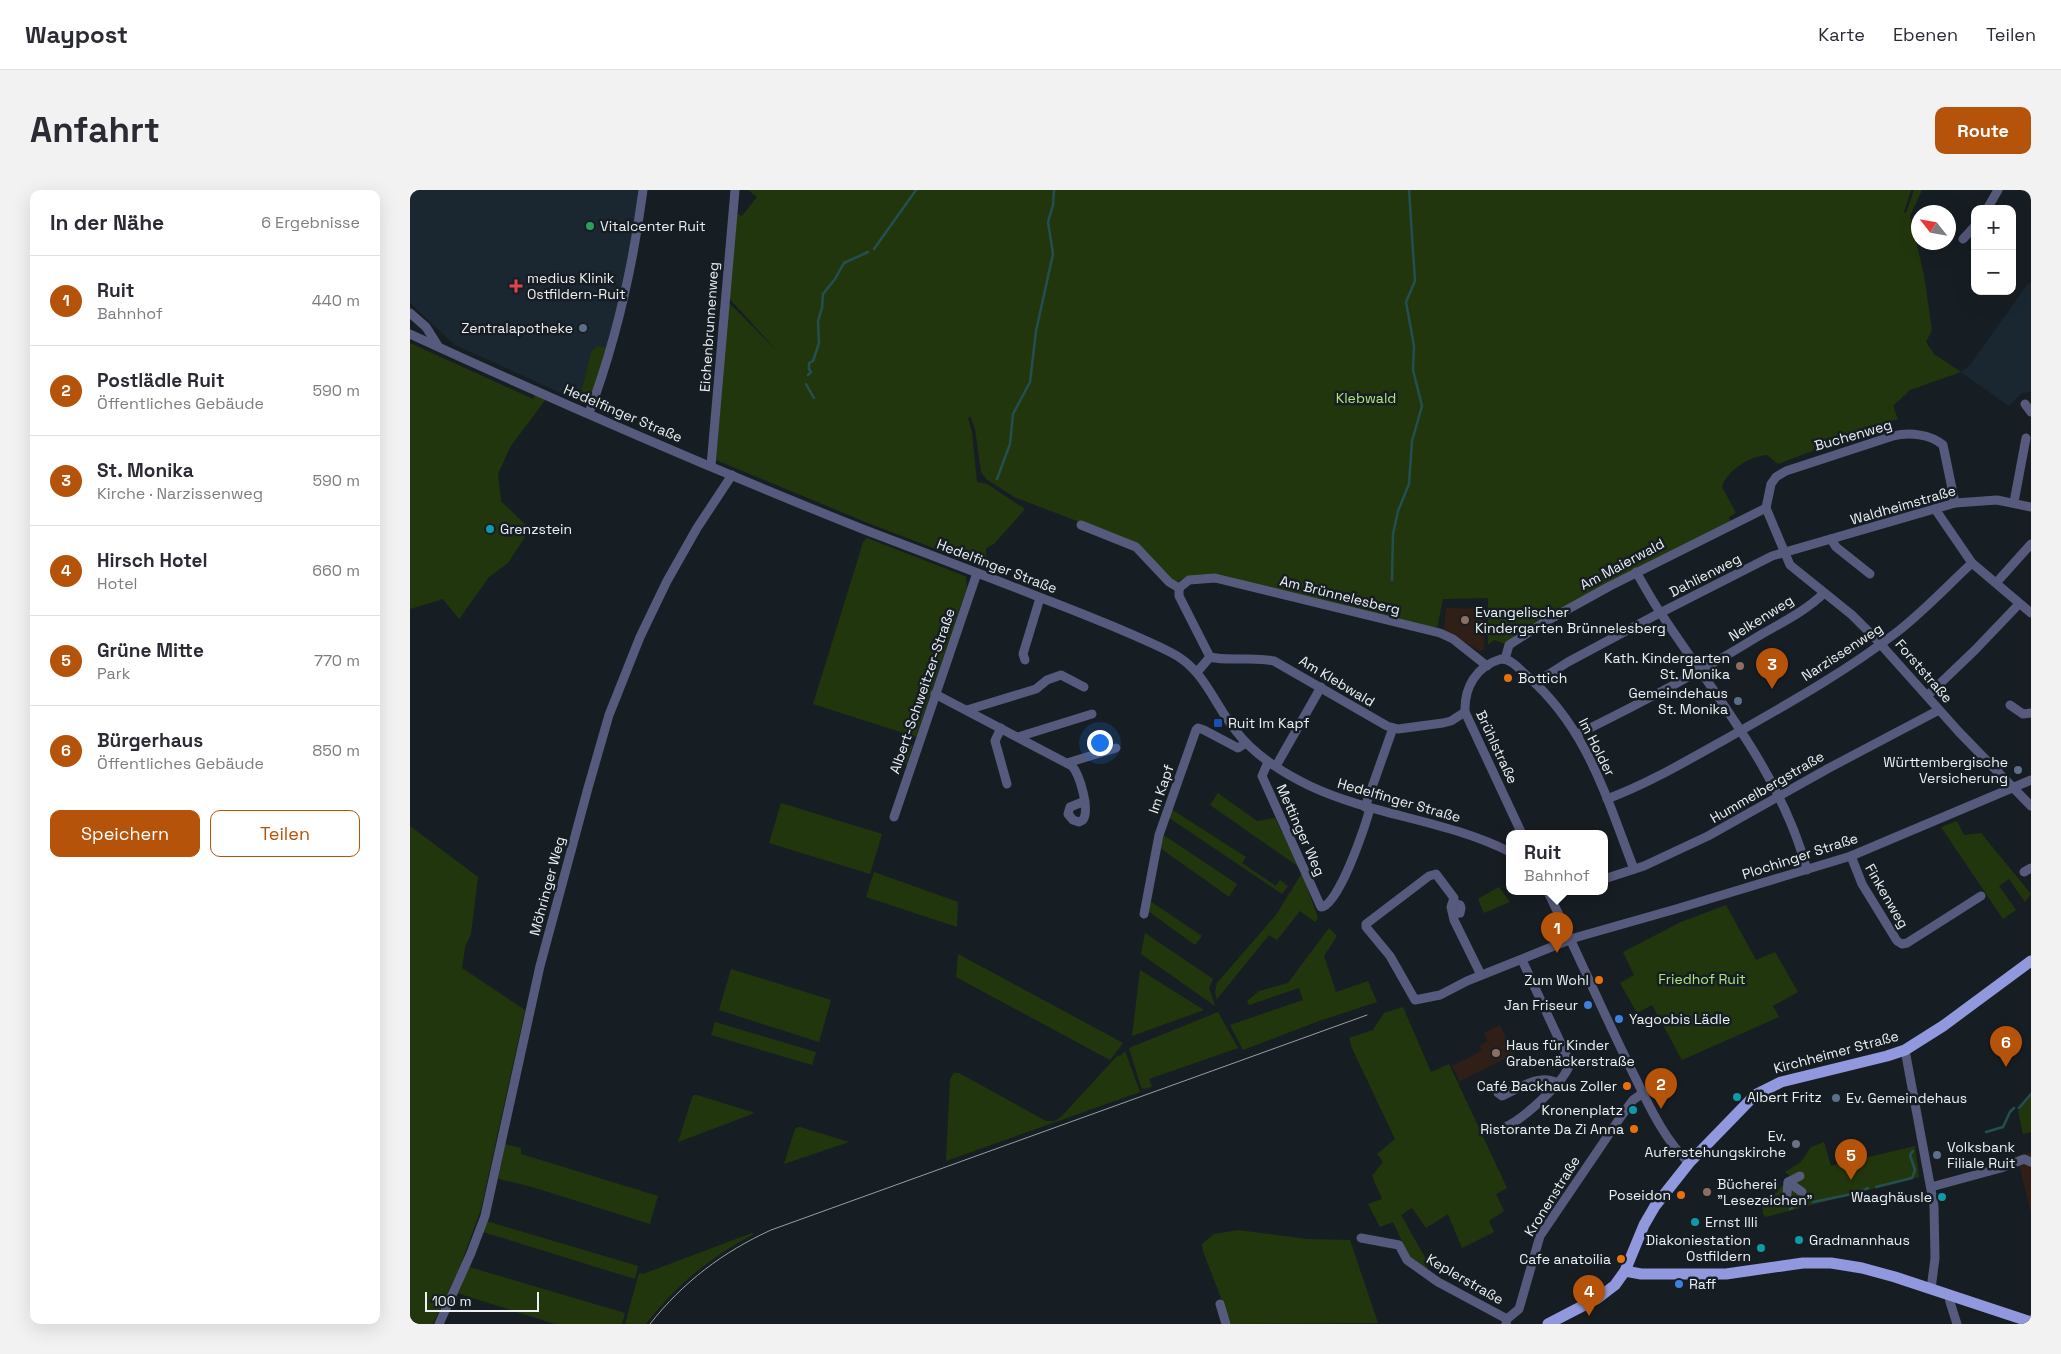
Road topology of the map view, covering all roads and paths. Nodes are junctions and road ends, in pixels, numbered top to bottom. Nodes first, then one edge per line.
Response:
1 (643, 190) edge
2 (735, 190) edge
3 (1998, 190) edge
4 (1989, 205) edge
5 (1971, 230) edge
6 (1963, 239) dead end
7 (410, 313) edge
8 (410, 334) edge
9 (438, 346) junction
10 (2025, 404) dead end
11 (2031, 412) edge
12 (589, 413) junction
13 (2026, 438) dead end
14 (711, 466) junction
15 (732, 475) junction
16 (2014, 502) junction
17 (1955, 503) junction
18 (2031, 506) edge
19 (1766, 508) junction
20 (1935, 509) junction
21 (1082, 525) dead end
22 (1831, 539) junction
23 (2031, 544) edge
24 (1784, 553) junction
25 (1972, 563) junction
26 (1636, 572) junction
27 (977, 573) junction
28 (1870, 574) dead end
29 (1996, 583) junction
30 (1179, 588) junction
31 (1824, 593) junction
32 (1040, 598) junction
33 (2019, 604) junction
34 (1660, 613) junction
35 (2031, 613) edge
36 (1881, 643) junction
37 (1210, 657) junction
38 (1505, 659) junction
39 (1025, 660) dead end
40 (1487, 666) junction
41 (1701, 670) junction
42 (1198, 672) junction
43 (1536, 683) junction
44 (1084, 687) dead end
45 (1321, 688) junction
46 (935, 694) junction
47 (1927, 696) junction
48 (2010, 705) dead end
49 (967, 710) junction
50 (1940, 710) junction
51 (1465, 712) junction
52 (2031, 713) edge
53 (1092, 714) dead end
54 (1000, 728) junction
55 (1393, 728) junction
56 (1741, 731) junction
57 (1578, 734) junction
58 (1018, 737) junction
59 (1246, 743) junction
60 (1116, 748) dead end
61 (1067, 763) junction
62 (1272, 764) junction
63 (2031, 780) edge
64 (1006, 784) dead end
65 (2013, 788) junction
66 (1777, 797) junction
67 (1607, 799) junction
68 (1085, 801) dead end
69 (2031, 806) edge
70 (1368, 808) junction
71 (894, 817) dead end
72 (1520, 830) edge
73 (1506, 850) edge
74 (1851, 856) junction
75 (1634, 869) junction
76 (1807, 870) junction
77 (1608, 878) edge
78 (1549, 895) edge
79 (1981, 896) dead end
80 (1144, 914) dead end
81 (1570, 940) junction
82 (1522, 960) junction
83 (2031, 961) edge
84 (1481, 975) junction
85 (1905, 1050) junction
86 (1556, 1083) junction
87 (1498, 1093) dead end
88 (1643, 1093) junction
89 (1505, 1127) dead end
90 (2024, 1159) edge
91 (1688, 1163) junction
92 (1800, 1176) dead end
93 (1786, 1182) junction
94 (1931, 1187) junction
95 (1802, 1192) dead end
96 (1787, 1194) dead end
97 (1361, 1238) dead end
98 (1625, 1271) junction
99 (1931, 1289) junction
100 (1949, 1295) junction
101 (1220, 1304) dead end
102 (1506, 1322) edge
103 (2031, 1322) edge
104 (439, 1324) edge
105 (1226, 1324) edge
106 (1548, 1324) edge
107 (1957, 1324) edge

1 - 12 street
2 - 14 street, Eichenbrunnenweg
3 - 4 street
5 - 6 street
7 - 9 street
8 - 9 street, Hedelfinger Straße
9 - 12 street, Hedelfinger Straße
10 - 11 street
12 - 14 street, Hedelfinger Straße
13 - 16 street
14 - 15 street, Hedelfinger Straße
15 - 27 street, Hedelfinger Straße
15 - 104 street, Möhringer Weg
16 - 17 street, Waldheimstraße
16 - 18 street, Waldheimstraße
17 - 19 street, Buchenweg
17 - 20 street, Waldheimstraße
19 - 24 street, Forststraße
19 - 26 street, Am Maierwald
20 - 22 street, Waldheimstraße
20 - 25 street
21 - 30 street
22 - 24 street, Waldheimstraße
22 - 28 street
23 - 29 street
24 - 31 street, Forststraße
24 - 34 street, Dahlienweg
25 - 29 street
25 - 36 street, Narzissenweg
26 - 34 street
26 - 38 street, Am Maierwald
27 - 32 street, Hedelfinger Straße
27 - 46 street, Albert-Schweitzer-Straße
29 - 33 street
30 - 37 street
30 - 40 street, Am Brünnelesberg
31 - 36 street, Forststraße
31 - 41 street, Nelkenweg
32 - 39 street
32 - 42 street, Hedelfinger Straße
33 - 35 street
33 - 47 street
34 - 41 street
34 - 43 street, Dahlienweg
36 - 47 street, Forststraße
36 - 56 street, Narzissenweg
37 - 42 street
37 - 45 street, Am Klebwald
38 - 40 street, Brühlstraße
38 - 43 street, Im Holder
40 - 51 street, Brühlstraße
41 - 56 street
41 - 57 street, Nelkenweg
42 - 59 street, Hedelfinger Straße
43 - 57 street, Im Holder
44 - 49 street
45 - 55 street, Am Klebwald
45 - 62 street
46 - 49 street
46 - 71 street, Albert-Schweitzer-Straße
47 - 50 street, Forststraße
48 - 52 street
49 - 54 street
50 - 65 street, Forststraße
50 - 66 street, Hummelbergstraße
51 - 55 street
51 - 72 street, Brühlstraße
53 - 58 street
54 - 58 street
54 - 64 street
55 - 70 street
56 - 66 street
56 - 67 street, Narzissenweg
57 - 67 street, Im Holder
58 - 61 street
59 - 62 street, Hedelfinger Straße
59 - 80 street, Im Kapf
60 - 61 street
61 - 68 street
62 - 70 street, Hedelfinger Straße
62 - 70 street, Mettinger Weg
63 - 65 street, Plochinger Straße
65 - 69 street, Forststraße
65 - 74 street, Plochinger Straße
66 - 75 street, Hummelbergstraße
66 - 76 street
67 - 75 street, Im Holder
70 - 73 street, Hedelfinger Straße
74 - 76 street, Plochinger Straße
74 - 79 street, Finkenweg
75 - 77 street, Hummelbergstraße
76 - 81 street, Plochinger Straße
78 - 81 street
81 - 82 street, Plochinger Straße
81 - 88 street
82 - 84 street, Plochinger Straße
82 - 86 street
83 - 85 main road, Kirchheimer Straße
84 - 84 street, Plochinger Straße
85 - 91 main road, Kirchheimer Straße
85 - 94 street
86 - 87 street
86 - 89 street
88 - 91 street
88 - 102 street, Kronenstraße
90 - 94 street
91 - 98 main road, Kirchheimer Straße
92 - 93 street
93 - 95 street
93 - 96 street
94 - 99 street
97 - 102 street, Keplerstraße
98 - 99 main road
98 - 106 main road, Kirchheimer Straße
99 - 100 main road
100 - 103 main road
100 - 107 street
101 - 105 street

